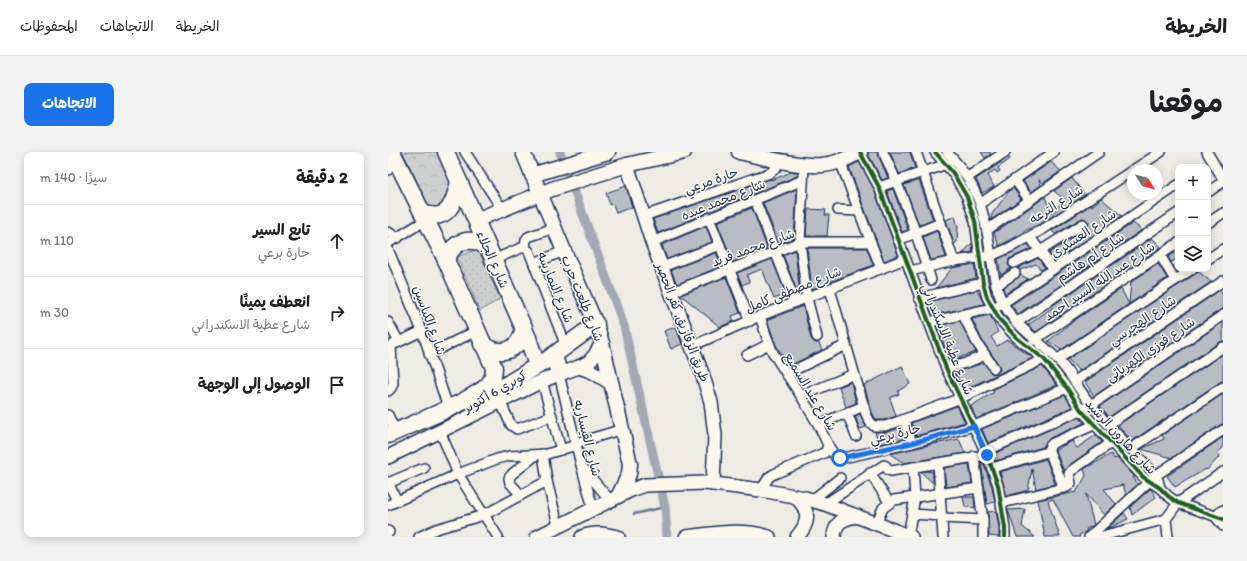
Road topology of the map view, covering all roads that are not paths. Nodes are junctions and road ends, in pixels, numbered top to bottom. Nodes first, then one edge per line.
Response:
1 (446, 152) edge
2 (465, 152) edge
3 (522, 152) edge
4 (684, 152) edge
5 (739, 152) edge
6 (860, 152) edge
7 (883, 152) edge
8 (916, 152) edge
9 (935, 152) edge
10 (1005, 152) edge
11 (1054, 152) edge
12 (1099, 152) edge
13 (1161, 152) edge
14 (1207, 152) edge
15 (602, 154) edge
16 (950, 156) edge
17 (777, 159) junction
18 (392, 160) edge
19 (840, 161) junction
20 (627, 164) junction
21 (1142, 164) edge
22 (804, 165) junction
23 (1217, 165) edge
24 (923, 172) junction
25 (538, 173) junction
26 (1127, 174) edge
27 (968, 177) junction
28 (1223, 179) edge
29 (803, 180) junction
30 (1015, 180) junction
31 (897, 181) junction
32 (459, 182) junction
33 (1223, 182) edge
34 (879, 187) junction
35 (1175, 187) edge
36 (1211, 190) edge
37 (546, 191) junction
38 (755, 200) junction
39 (1030, 201) junction
40 (980, 204) junction
41 (502, 209) junction
42 (838, 210) dead end
43 (859, 211) junction
44 (1223, 213) edge
45 (1175, 215) edge
46 (644, 216) junction
47 (425, 217) junction
48 (710, 218) junction
49 (476, 220) junction
50 (1211, 221) edge
51 (941, 223) junction
52 (1083, 224) dead end
53 (554, 228) junction
54 (988, 230) junction
55 (388, 232) edge
56 (916, 233) junction
57 (1030, 237) junction
58 (398, 238) junction
59 (898, 240) junction
60 (652, 242) junction
61 (800, 242) junction
62 (871, 242) junction
63 (388, 244) edge
64 (720, 245) junction
65 (1175, 245) edge
66 (525, 248) junction
67 (388, 249) edge
68 (1223, 249) edge
69 (1040, 251) junction
70 (564, 252) junction
71 (776, 252) junction
72 (490, 254) junction
73 (1160, 255) junction
74 (991, 256) junction
75 (980, 257) junction
76 (1211, 257) edge
77 (905, 259) junction
78 (446, 260) junction
79 (954, 261) junction
80 (534, 263) junction
81 (1014, 263) dead end
82 (662, 267) junction
83 (926, 267) junction
84 (730, 269) junction
85 (881, 269) junction
86 (1053, 269) junction
87 (910, 271) junction
88 (1188, 272) edge
89 (1016, 273) dead end
90 (931, 280) dead end
91 (1176, 280) junction
92 (1223, 281) edge
93 (983, 283) junction
94 (996, 286) junction
95 (830, 289) junction
96 (672, 292) junction
97 (807, 298) junction
98 (920, 298) junction
99 (795, 302) junction
100 (1003, 303) junction
101 (993, 308) junction
102 (963, 315) junction
103 (1223, 315) edge
104 (760, 316) junction
105 (750, 321) junction
106 (388, 322) edge
107 (929, 322) junction
108 (1016, 323) junction
109 (596, 324) junction
110 (524, 327) junction
111 (422, 331) junction
112 (479, 337) junction
113 (817, 337) dead end
114 (1034, 340) junction
115 (399, 342) junction
116 (602, 342) junction
117 (769, 344) junction
118 (846, 345) junction
119 (692, 346) junction
120 (389, 347) edge
121 (1223, 347) edge
122 (560, 350) junction
123 (429, 354) junction
124 (984, 355) junction
125 (747, 356) dead end
126 (1044, 359) junction
127 (1058, 359) junction
128 (579, 367) junction
129 (946, 368) junction
130 (994, 368) dead end
131 (540, 374) junction
132 (559, 374) junction
133 (786, 374) junction
134 (854, 374) junction
135 (1075, 381) junction
136 (612, 384) junction
137 (1223, 387) edge
138 (1067, 388) junction
139 (388, 391) edge
140 (801, 396) junction
141 (961, 398) junction
142 (446, 401) junction
143 (463, 401) junction
144 (500, 401) junction
145 (1091, 405) junction
146 (864, 406) junction
147 (1081, 410) junction
148 (842, 415) junction
149 (552, 416) junction
150 (904, 420) junction
151 (1108, 424) junction
152 (1094, 425) junction
153 (389, 426) edge
154 (431, 426) junction
155 (818, 426) junction
156 (974, 426) junction
157 (623, 429) junction
158 (1223, 430) edge
159 (856, 436) dead end
160 (912, 443) junction
161 (576, 444) junction
162 (1111, 444) junction
163 (828, 445) junction
164 (388, 446) edge
165 (1131, 449) junction
166 (561, 450) junction
167 (1049, 451) junction
168 (986, 453) junction
169 (540, 454) junction
170 (974, 456) junction
171 (388, 457) edge
172 (938, 463) junction
173 (581, 465) junction
174 (913, 467) junction
175 (424, 468) dead end
176 (992, 468) junction
177 (1223, 472) edge
178 (870, 473) junction
179 (458, 474) junction
180 (840, 478) dead end
181 (1152, 478) junction
182 (547, 481) junction
183 (388, 483) edge
184 (710, 483) junction
185 (979, 488) junction
186 (1064, 488) junction
187 (761, 490) junction
188 (941, 493) junction
189 (521, 495) junction
190 (615, 497) junction
191 (796, 497) junction
192 (915, 497) junction
193 (812, 500) junction
194 (397, 501) junction
195 (889, 502) junction
196 (1002, 503) junction
197 (1178, 503) junction
198 (825, 504) junction
199 (388, 505) edge
200 (593, 508) junction
201 (1223, 510) edge
202 (912, 514) junction
203 (484, 515) junction
204 (856, 516) junction
205 (942, 517) junction
206 (1219, 517) edge
207 (1166, 518) junction
208 (983, 520) junction
209 (876, 524) junction
210 (558, 525) junction
211 (1223, 526) edge
212 (712, 535) edge
213 (614, 536) edge
214 (419, 537) edge
215 (498, 537) edge
216 (536, 537) edge
217 (582, 537) edge
218 (686, 537) edge
219 (769, 537) edge
220 (797, 537) edge
221 (834, 537) edge
222 (909, 537) edge
223 (943, 537) edge
224 (983, 537) edge
225 (1005, 537) edge
226 (1089, 537) edge
227 (1099, 537) edge
228 (1168, 537) edge

1 - 32 highway, شارع الجلاء
2 - 41 street
3 - 25 main road, شارع طلعت حرب
4 - 20 main road
5 - 17 main road
6 - 19 main road
6 - 34 street, شارع عطية الاسكندراني
7 - 31 street
8 - 24 street
9 - 16 street, شارع هارون الرشيد
10 - 27 street
11 - 30 street
12 - 39 street
13 - 21 street, شارع الترعه
14 - 23 street
15 - 25 main road
16 - 24 street
16 - 27 street, شارع هارون الرشيد
16 - 75 street, شارع هارون الرشيد
17 - 22 main road
17 - 46 street, حارة مرعي
18 - 47 highway
19 - 22 main road
19 - 43 street
20 - 37 main road
20 - 46 main road, طريق الزقازيق, كفر الحصر
22 - 29 street
23 - 28 street
24 - 31 street
24 - 51 street
25 - 37 main road, شارع طلعت حرب
26 - 57 street, شارع الترعه
27 - 40 street, شارع هارون الرشيد
29 - 38 street, شارع محمد عبده
29 - 61 street
30 - 39 street
30 - 40 street
31 - 34 street
31 - 56 street
32 - 47 highway
32 - 49 highway, شارع الجلاء
33 - 36 street
34 - 59 street, شارع عطية الاسكندراني
35 - 86 street, شارع العسكرى
37 - 41 main road
37 - 53 main road, شارع طلعت حرب
38 - 48 street, شارع محمد عبده
38 - 71 street
39 - 54 street
40 - 54 street, شارع هارون الرشيد
41 - 49 main road
42 - 43 street
43 - 62 street
44 - 50 street
45 - 108 street, شارع أم هاشم
46 - 60 main road, طريق الزقازيق, كفر الحصر
47 - 58 street
47 - 78 highway
48 - 60 street, شارع محمد عبده
48 - 64 street
49 - 72 highway, شارع الجلاء
51 - 56 street
51 - 79 street
52 - 69 street
53 - 66 street
53 - 70 main road, شارع طلعت حرب
54 - 74 street, شارع هارون الرشيد
55 - 58 street
56 - 59 street
56 - 83 street
57 - 69 street
57 - 74 street, شارع الترعه
58 - 63 street
59 - 77 street, شارع عطية الاسكندراني
60 - 82 main road, طريق الزقازيق, كفر الحصر
61 - 62 street, شارع محمد فريد
61 - 71 street, شارع محمد فريد
61 - 97 street
62 - 85 street
64 - 82 street
64 - 84 street
65 - 73 street, شارع عبد الله السيد احمد
66 - 72 street, شارع النمارسه
66 - 80 street, شارع النمارسه
67 - 111 street, شارع الكباسين
68 - 76 street
69 - 81 street
69 - 86 street
70 - 80 street
70 - 109 main road, شارع طلعت حرب
71 - 84 street, شارع محمد فريد
71 - 99 street
72 - 78 highway
72 - 110 highway, شارع الجلاء
73 - 91 street
73 - 114 street, شارع عبد الله السيد احمد
74 - 75 street, شارع الترعه
74 - 94 street, شارع هارون الرشيد
75 - 79 street, شارع الترعه
75 - 93 street, شارع هارون الرشيد
77 - 85 street, شارع مصطفى كامل
77 - 87 street, شارع عطية الاسكندراني
78 - 112 highway
79 - 83 street, شارع الترعه
80 - 122 street, شارع النمارسه
82 - 96 main road, طريق الزقازيق, كفر الحصر
83 - 87 street, شارع الترعه
83 - 90 street
84 - 96 street, شارع محمد فريد
84 - 105 street
85 - 95 street, شارع مصطفى كامل
86 - 100 street, شارع العسكرى
87 - 98 street, شارع عطية الاسكندراني
88 - 91 street
89 - 94 street
91 - 127 street
92 - 135 street, شارع الهجرسي
93 - 98 street
93 - 101 street, شارع هارون الرشيد
94 - 100 street, شارع هارون الرشيد
95 - 97 street, شارع مصطفى كامل
95 - 118 street
96 - 119 main road, طريق الزقازيق, كفر الحصر
97 - 99 street, شارع مصطفى كامل
97 - 113 street
98 - 107 street, شارع عطية الاسكندراني
99 - 104 street, شارع مصطفى كامل
100 - 101 street, شارع العسكرى
100 - 108 street, شارع هارون الرشيد
101 - 102 street, شارع العسكرى
101 - 126 street, شارع هارون الرشيد
102 - 107 street, شارع العسكرى
102 - 124 street
103 - 145 street, شارع فوزي الكهربائى
104 - 105 street, شارع مصطفى كامل
104 - 117 street, شارع عبد السميع
105 - 119 street, شارع مصطفى كامل
106 - 115 street
107 - 129 street, شارع عطية الاسكندراني
108 - 114 street, شارع هارون الرشيد
109 - 116 main road, شارع طلعت حرب
109 - 122 highway, كوبري 6 أكتوبر
110 - 112 highway
110 - 131 highway, شارع الجلاء
111 - 115 street
111 - 123 street, شارع الكباسين
112 - 123 street
112 - 143 highway
114 - 127 street, شارع هارون الرشيد
115 - 120 street
116 - 128 main road
116 - 136 main road, شارع طلعت حرب
117 - 125 street
117 - 133 street, شارع عبد السميع
118 - 133 street
118 - 134 street
119 - 184 main road, طريق الزقازيق, كفر الحصر
120 - 139 street
121 - 151 street
122 - 131 highway, كوبري 6 أكتوبر
122 - 132 highway
123 - 142 street, شارع الكباسين
124 - 129 street
124 - 130 street
126 - 138 street, شارع هارون الرشيد
126 - 141 street
127 - 135 street, شارع هارون الرشيد
128 - 132 main road
128 - 136 main road
129 - 141 street, شارع عطية الاسكندراني
131 - 132 main road
131 - 144 main road
131 - 149 street
131 - 154 highway, كوبري 6 أكتوبر
132 - 161 street, شارع القيساريه
133 - 140 street, شارع عبد السميع
134 - 140 street
134 - 146 street
135 - 145 street, شارع هارون الرشيد
136 - 157 main road, شارع طلعت حرب
137 - 165 street
138 - 147 street, شارع هارون الرشيد
138 - 156 street, حارة برعي
140 - 155 street, شارع عبد السميع
141 - 150 street
141 - 156 street, شارع عطية الاسكندراني
142 - 143 main road
142 - 153 main road
143 - 154 highway
144 - 149 street
144 - 154 main road
145 - 147 street, شارع فوزي الكهربائى
145 - 151 street, شارع هارون الرشيد
146 - 148 street
146 - 150 street
147 - 152 street, شارع هارون الرشيد
147 - 168 street, شارع فوزي الكهربائى
148 - 155 street
148 - 159 street
149 - 166 street
150 - 160 street
151 - 165 street, شارع هارون الرشيد
152 - 162 street, شارع هارون الرشيد
152 - 167 street
153 - 154 highway, كوبري 6 أكتوبر
154 - 164 highway, كوبري 6 أكتوبر
154 - 171 main road
154 - 179 street
155 - 163 street, شارع عبد السميع
156 - 160 street, حارة برعي
156 - 168 street, شارع عطية الاسكندراني
157 - 161 street
157 - 190 main road, شارع طلعت حرب
158 - 181 street
160 - 163 street, حارة برعي
161 - 166 street
161 - 173 street, شارع القيساريه
162 - 181 street, شارع هارون الرشيد
162 - 186 street
163 - 187 street, شارع عبد السميع
165 - 181 street, شارع هارون الرشيد
166 - 169 street
167 - 176 street
167 - 186 street
168 - 170 street, شارع فوزي الكهربائى
168 - 176 street, شارع عطية الاسكندراني
169 - 179 street
169 - 182 street
169 - 189 street
170 - 172 street, شارع فوزي الكهربائى
170 - 185 street
172 - 174 street, شارع فوزي الكهربائى
172 - 188 street
173 - 190 street
173 - 200 street, شارع القيساريه
174 - 178 street, شارع فوزي الكهربائى
174 - 192 street
175 - 183 street
176 - 196 street, شارع عطية الاسكندراني
177 - 197 street
178 - 195 street
178 - 198 street
179 - 194 street
179 - 203 street
180 - 193 street
181 - 197 street, شارع هارون الرشيد
181 - 226 street
182 - 189 street
182 - 210 street
183 - 194 street
184 - 187 main road
184 - 190 main road
185 - 188 street
185 - 208 street
186 - 196 street
187 - 191 main road
188 - 192 street
188 - 205 street
189 - 203 street
190 - 200 main road
191 - 193 main road
191 - 220 main road
192 - 195 street
192 - 202 street
193 - 198 main road
194 - 199 street
195 - 209 street
196 - 225 street, شارع عطية الاسكندراني
197 - 206 street, شارع هارون الرشيد
197 - 207 street
198 - 204 main road
200 - 210 main road
201 - 206 street
202 - 205 street
202 - 222 street
203 - 214 street
203 - 215 street
204 - 209 main road
204 - 221 main road
205 - 208 street
205 - 223 street
206 - 211 street
207 - 227 street
207 - 228 street
208 - 224 street
209 - 222 main road
210 - 216 main road
212 - 218 main road
212 - 219 main road
213 - 217 main road

